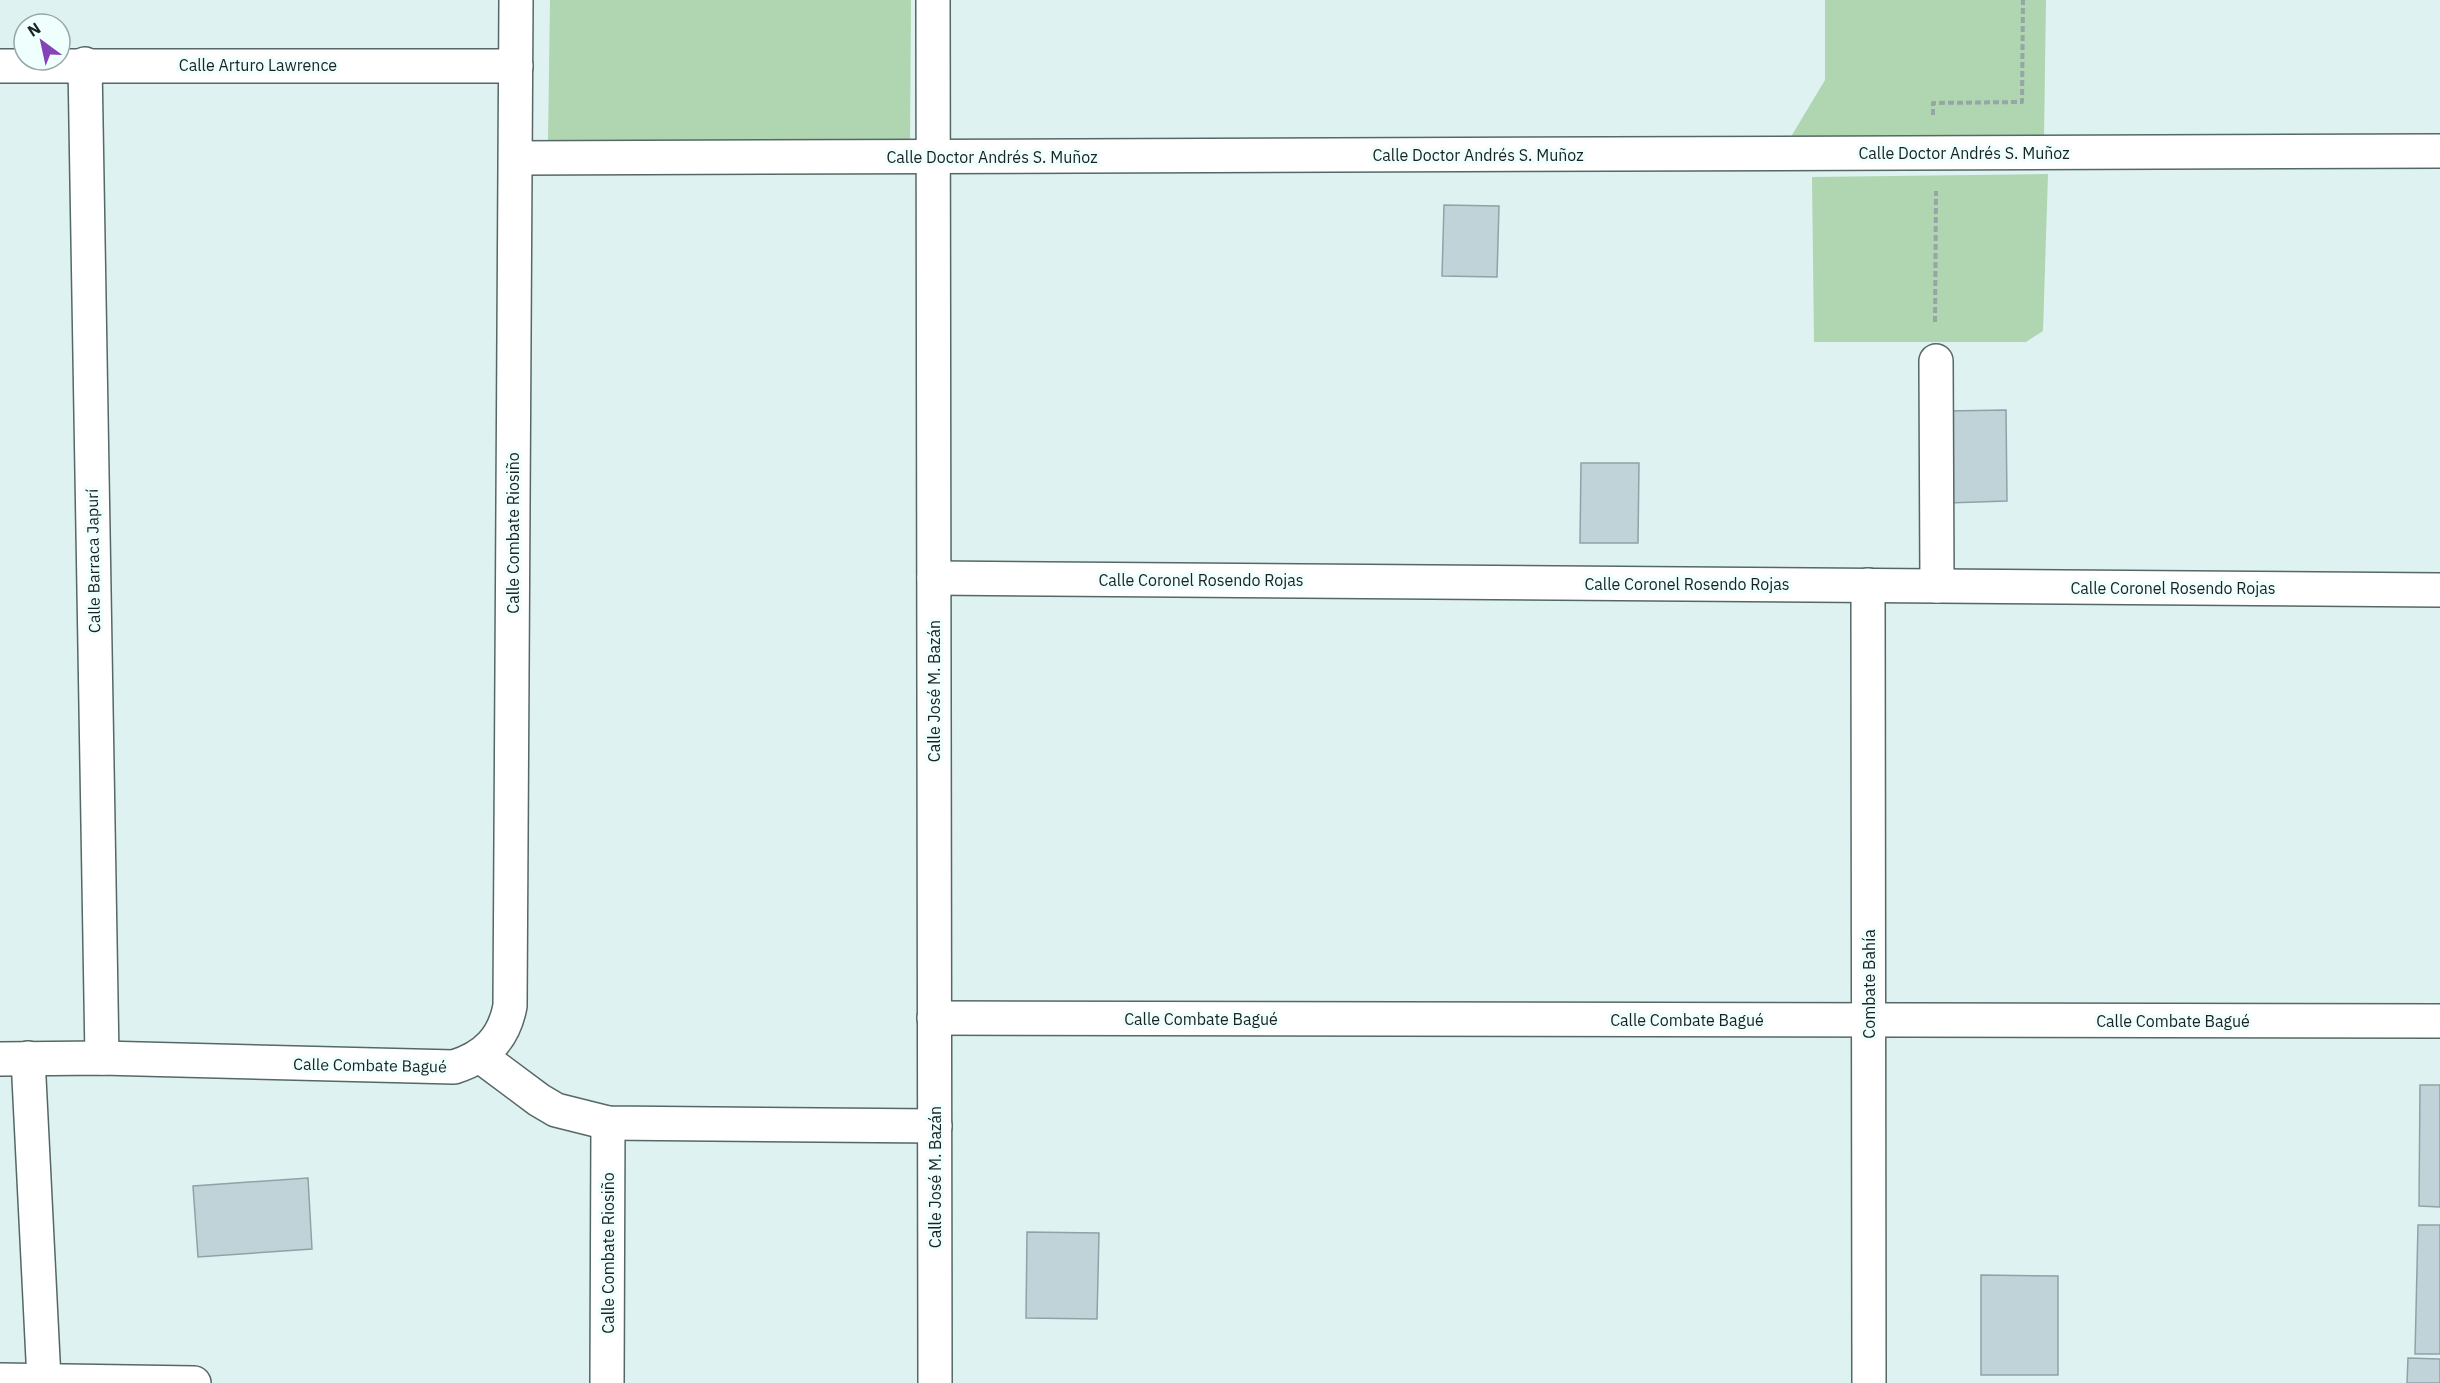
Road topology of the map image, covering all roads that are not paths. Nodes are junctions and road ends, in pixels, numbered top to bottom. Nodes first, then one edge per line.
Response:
1 (516, 0) edge
2 (933, 0) edge
3 (85, 64) junction
4 (0, 66) edge
5 (516, 66) junction
6 (2440, 151) edge
7 (933, 157) junction
8 (516, 159) junction
9 (1936, 361) dead end
10 (934, 578) junction
11 (1868, 585) junction
12 (1937, 586) junction
13 (2440, 590) edge
14 (934, 1018) junction
15 (1869, 1020) junction
16 (2440, 1021) edge
17 (480, 1056) junction
18 (14, 1058) edge
19 (102, 1059) junction
20 (608, 1124) junction
21 (935, 1126) junction
22 (0, 1380) edge
23 (45, 1380) junction
24 (194, 1383) edge
25 (607, 1383) edge
26 (935, 1383) edge
27 (1869, 1383) edge

1 - 5 street, Calle Combate Riosiño
2 - 7 street, Calle José M. Bazán
3 - 4 street, Calle Arturo Lawrence
3 - 5 street, Calle Arturo Lawrence
3 - 19 street, Calle Barraca Japurí
5 - 8 street, Calle Combate Riosiño
6 - 7 street, Calle Doctor Andrés S. Muñoz
7 - 8 street, Calle Doctor Andrés S. Muñoz
7 - 10 street, Calle José M. Bazán
8 - 17 street, Calle Combate Riosiño
9 - 12 street
10 - 11 street, Calle Coronel Rosendo Rojas
10 - 14 street, Calle José M. Bazán
11 - 12 street, Calle Coronel Rosendo Rojas
11 - 15 street, Combate Bahía
12 - 13 street, Calle Coronel Rosendo Rojas
14 - 15 street, Calle Combate Bagué
14 - 21 street, Calle José M. Bazán
15 - 16 street, Calle Combate Bagué
15 - 27 street, Combate Bahía
17 - 19 street, Calle Combate Bagué
17 - 20 street
18 - 19 street, Calle Combate Bagué
18 - 23 street
20 - 21 street
20 - 25 street, Calle Combate Riosiño
21 - 26 street, Calle José M. Bazán
22 - 23 street
23 - 24 street

